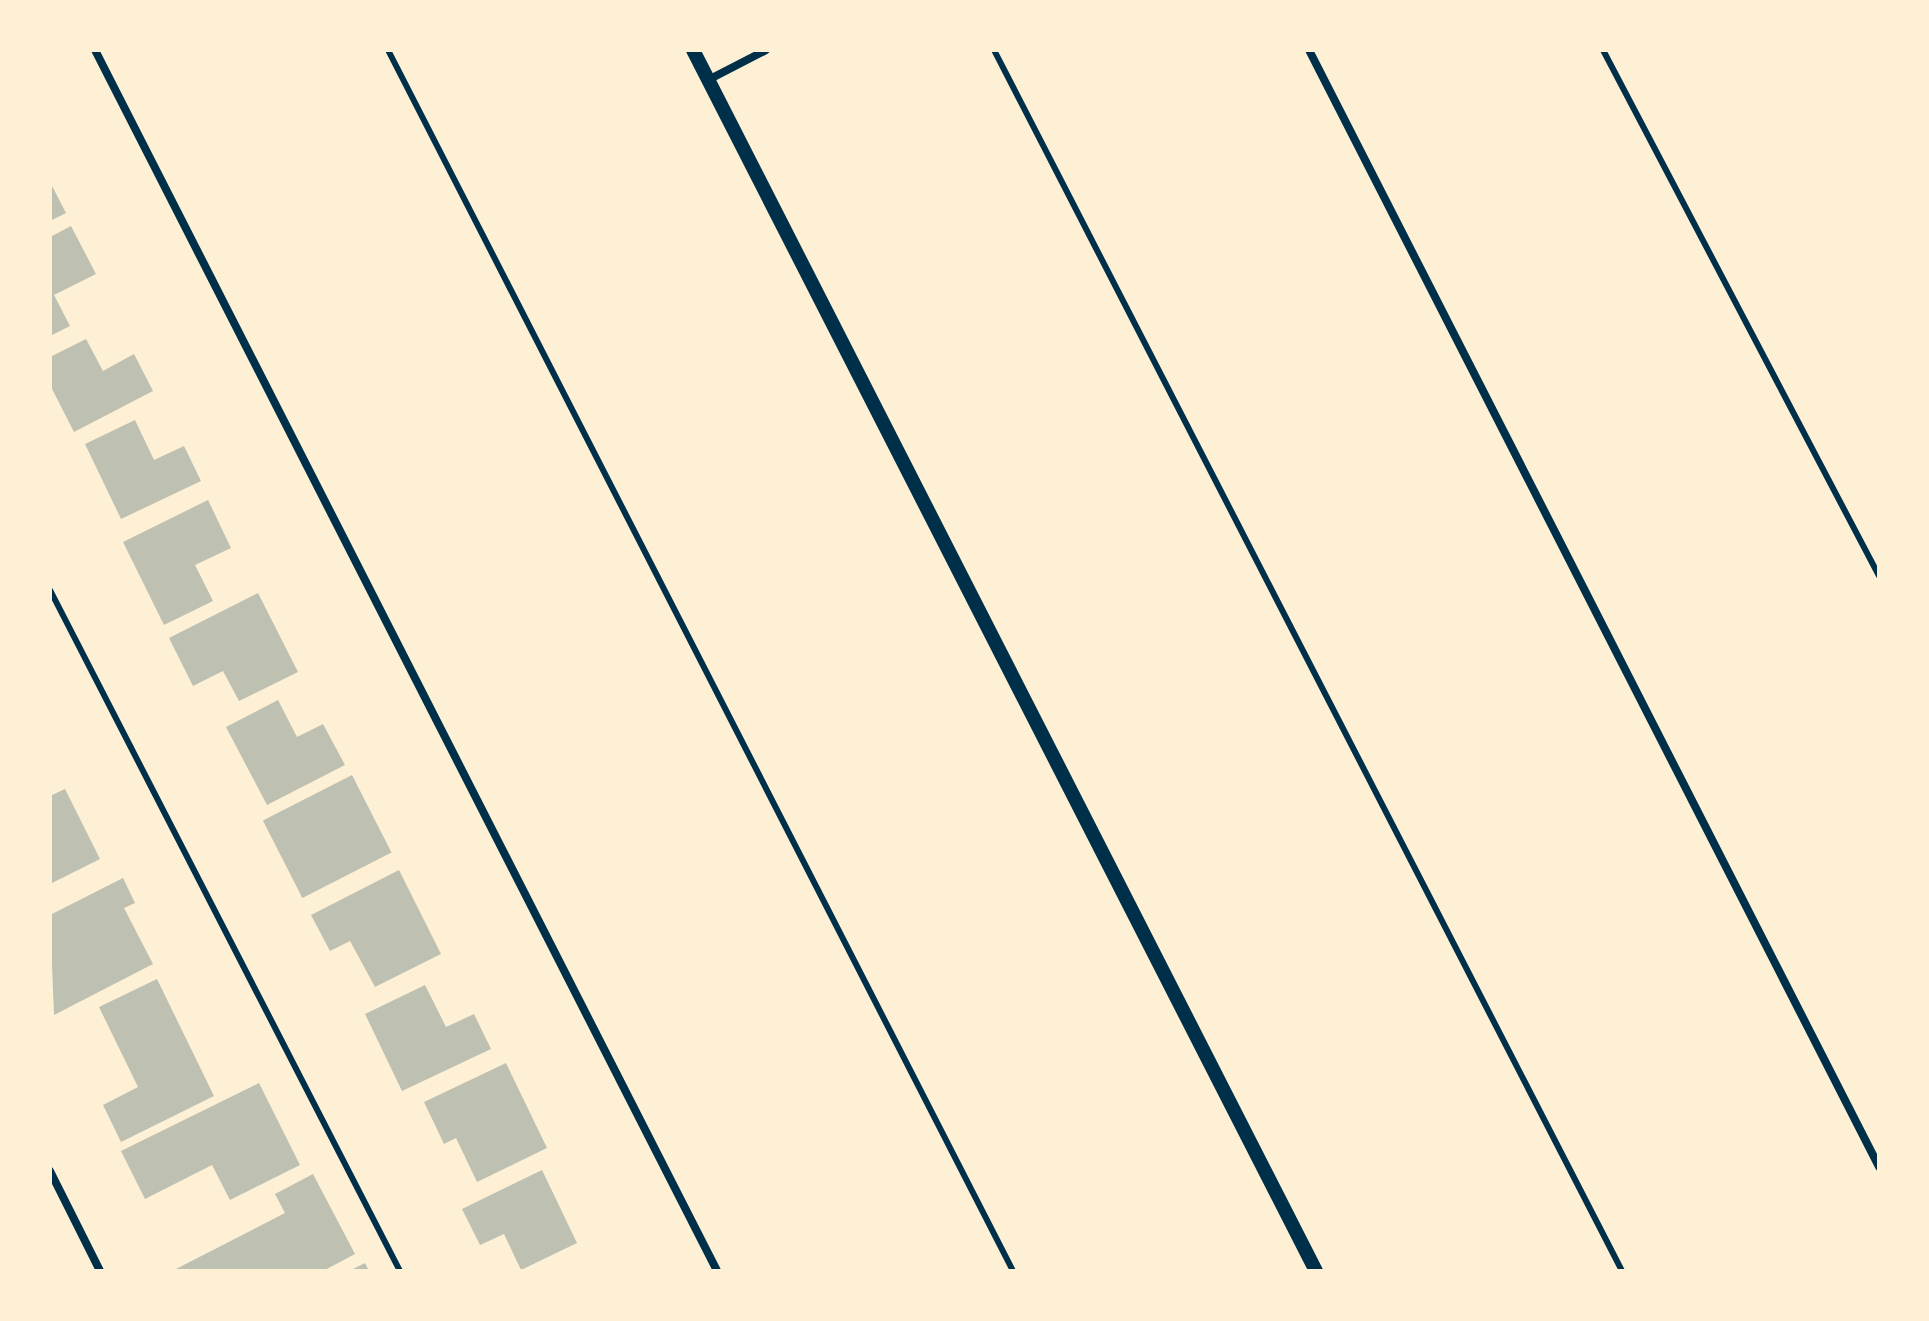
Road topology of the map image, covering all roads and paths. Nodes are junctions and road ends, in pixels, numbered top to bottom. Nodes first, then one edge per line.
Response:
1 (95, 50) edge
2 (388, 50) edge
3 (693, 50) edge
4 (766, 50) edge
5 (994, 50) edge
6 (1309, 50) edge
7 (1603, 50) edge
8 (708, 80) junction
9 (1879, 576) edge
10 (50, 590) edge
11 (1879, 1167) edge
12 (50, 1171) edge
13 (100, 1271) edge
14 (400, 1271) edge
15 (717, 1271) edge
16 (1013, 1271) edge
17 (1316, 1271) edge
18 (1622, 1271) edge

1 - 15 street
2 - 16 lane
3 - 8 street
4 - 8 street
5 - 18 lane
6 - 11 street
7 - 9 lane
8 - 17 street
10 - 14 lane
12 - 13 street

